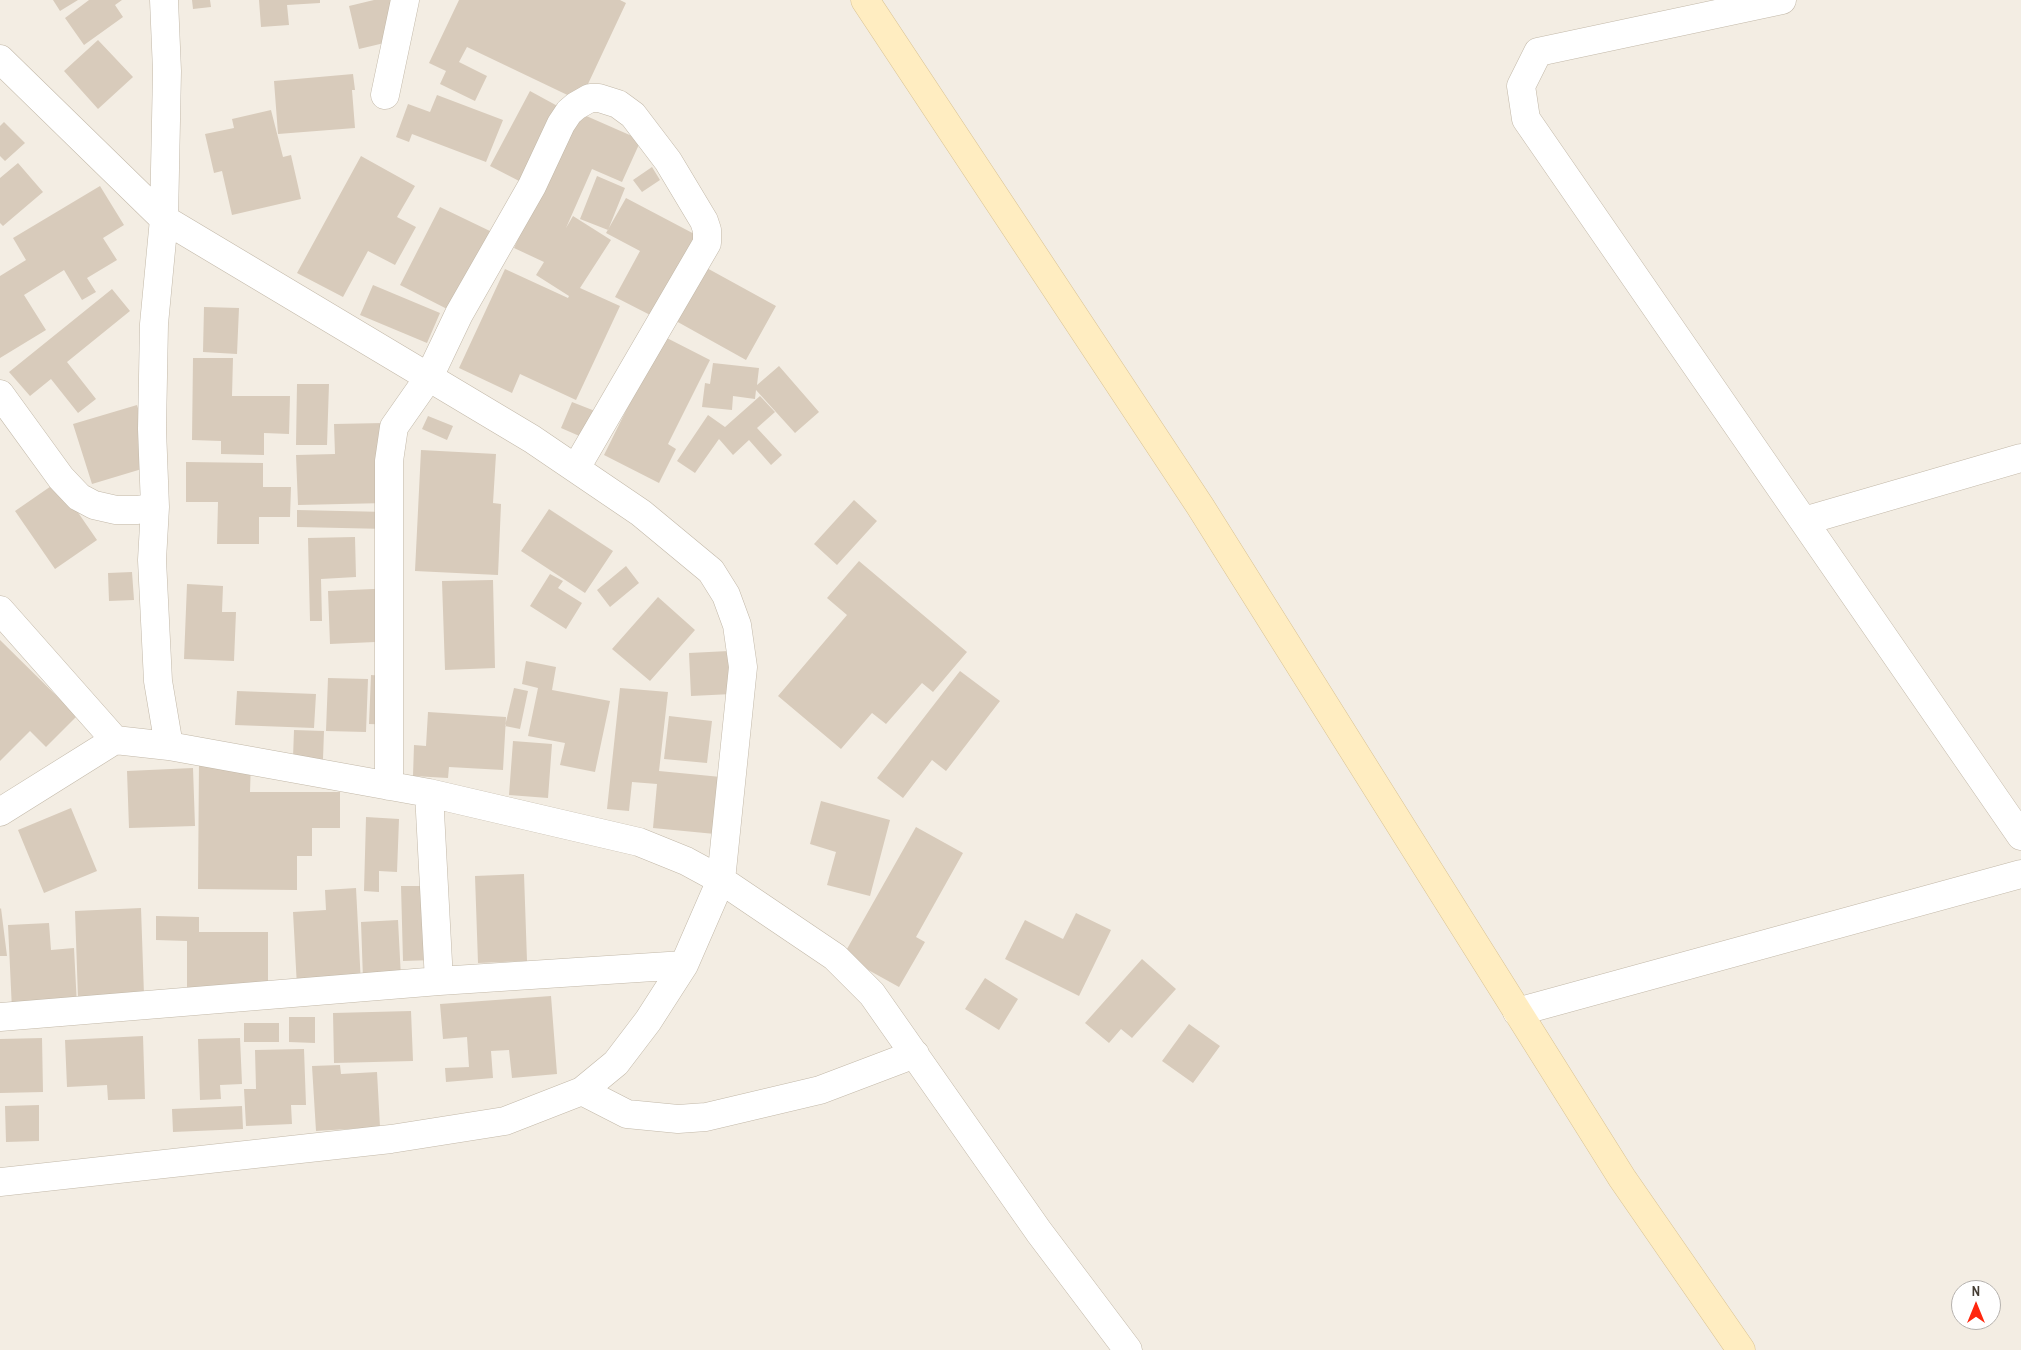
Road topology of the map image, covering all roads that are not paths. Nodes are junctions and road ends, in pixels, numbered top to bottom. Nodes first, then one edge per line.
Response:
1 (164, 0) edge
2 (405, 0) edge
3 (864, 0) edge
4 (1782, 0) edge
5 (0, 59) edge
6 (385, 95) dead end
7 (164, 219) junction
8 (429, 377) junction
9 (0, 394) edge
10 (2021, 458) edge
11 (576, 468) junction
12 (156, 507) junction
13 (1804, 521) junction
14 (0, 610) edge
15 (115, 740) junction
16 (169, 746) junction
17 (388, 786) junction
18 (429, 793) junction
19 (0, 812) edge
20 (2021, 836) edge
21 (2021, 874) edge
22 (721, 880) junction
23 (684, 966) junction
24 (438, 982) junction
25 (1517, 1012) junction
26 (0, 1017) edge
27 (915, 1054) junction
28 (582, 1091) junction
29 (0, 1182) edge
30 (1741, 1349) edge
31 (1128, 1350) edge

1 - 7 street
2 - 6 street
3 - 25 street
4 - 13 street
5 - 7 street
7 - 8 street
7 - 12 street
8 - 11 street
8 - 11 street
8 - 17 street
9 - 12 street
10 - 13 street
11 - 22 street
12 - 16 street
13 - 20 street
14 - 15 street
15 - 16 street
15 - 19 street
16 - 17 street
17 - 18 street
18 - 22 street
18 - 24 street
21 - 25 street
22 - 23 street
22 - 27 street
23 - 24 street
23 - 28 street
24 - 26 street
25 - 30 street
27 - 28 street
27 - 31 street
28 - 29 street

